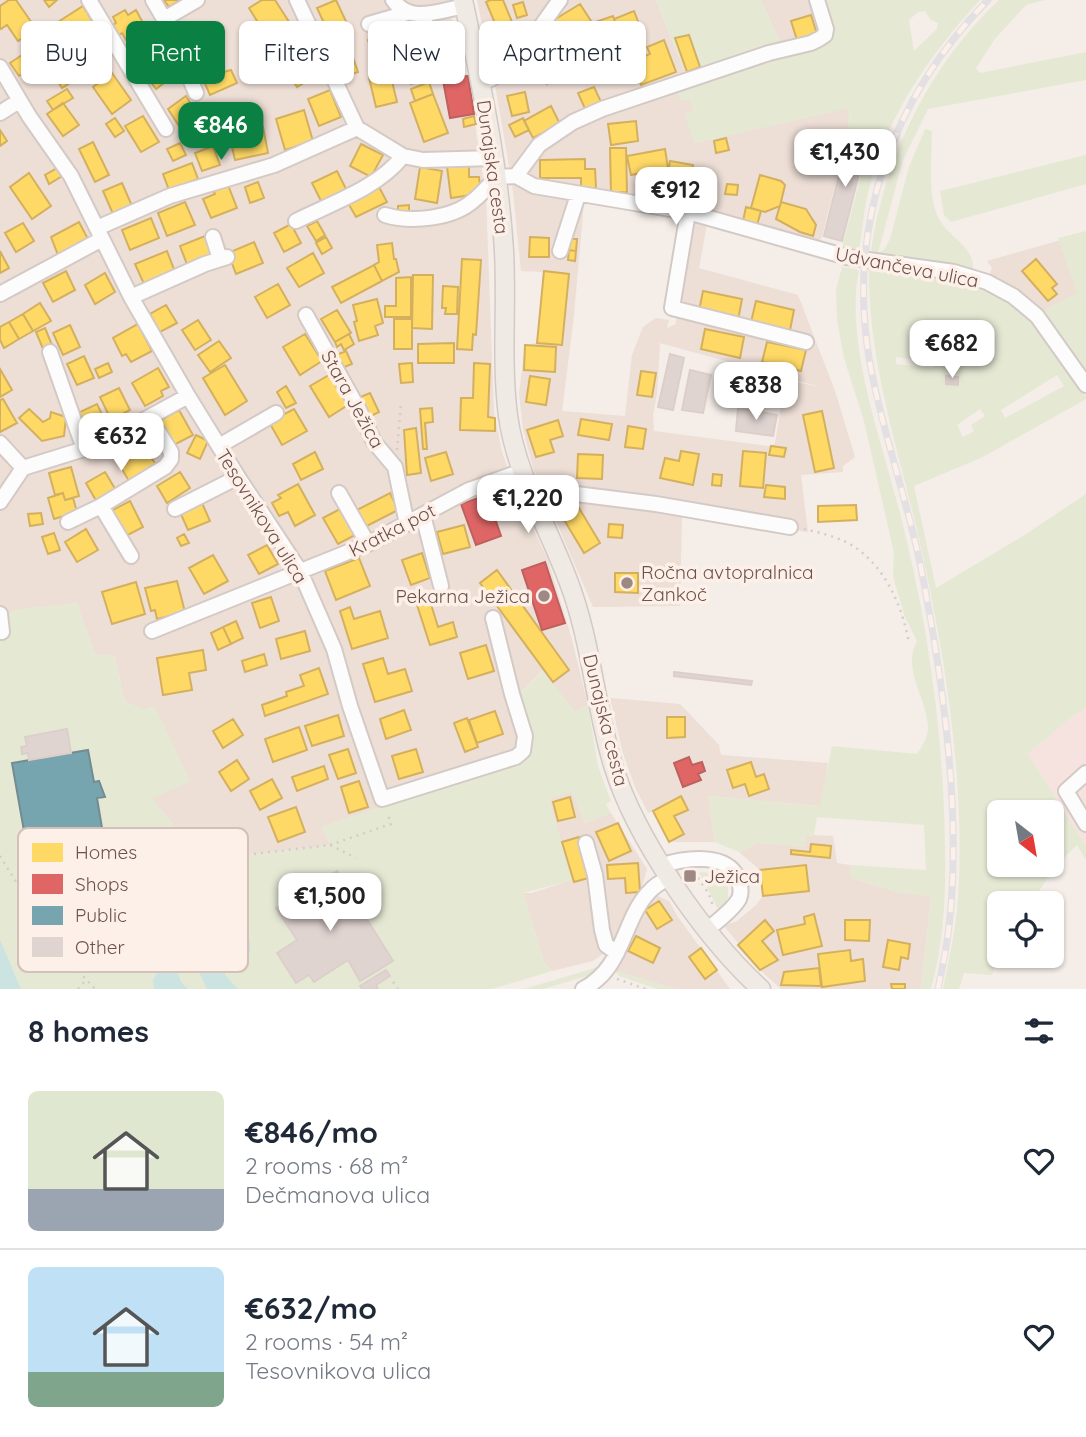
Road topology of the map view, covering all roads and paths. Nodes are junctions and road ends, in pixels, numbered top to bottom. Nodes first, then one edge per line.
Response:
1 (89, 0) edge
2 (153, 0) edge
3 (197, 0) edge
4 (297, 0) edge
5 (393, 0) edge
6 (560, 0) edge
7 (817, 0) edge
8 (464, 3) edge
9 (407, 13) junction
10 (423, 15) junction
11 (164, 19) junction
12 (379, 21) edge
13 (425, 21) edge
14 (544, 21) edge
15 (0, 68) edge
16 (479, 77) edge
17 (480, 84) edge
18 (196, 93) dead end
19 (19, 101) junction
20 (0, 113) edge
21 (357, 128) junction
22 (166, 129) dead end
23 (403, 156) junction
24 (494, 158) junction
25 (516, 176) junction
26 (498, 177) junction
27 (578, 195) junction
28 (688, 212) junction
29 (385, 215) dead end
30 (296, 221) dead end
31 (100, 233) junction
32 (213, 237) dead end
33 (560, 251) dead end
34 (0, 294) edge
35 (131, 297) junction
36 (306, 315) dead end
37 (806, 342) dead end
38 (50, 352) dead end
39 (1086, 384) edge
40 (188, 396) junction
41 (401, 402) dead end
42 (276, 413) dead end
43 (149, 417) junction
44 (0, 443) edge
45 (219, 446) junction
46 (84, 449) junction
47 (395, 467) junction
48 (23, 468) junction
49 (522, 471) junction
50 (238, 477) junction
51 (339, 493) dead end
52 (533, 501) junction
53 (0, 502) edge
54 (102, 506) junction
55 (175, 509) dead end
56 (423, 515) junction
57 (68, 522) dead end
58 (407, 524) junction
59 (790, 527) joint
60 (368, 544) junction
61 (131, 556) dead end
62 (300, 571) junction
63 (441, 586) dead end
64 (0, 614) edge
65 (494, 618) dead end
66 (152, 631) dead end
67 (2, 632) dead end
68 (909, 643) dead end
69 (1086, 773) edge
70 (382, 799) junction
71 (1086, 824) edge
72 (586, 843) dead end
73 (330, 845) junction
74 (248, 855) edge
75 (0, 856) edge
76 (356, 858) dead end
77 (691, 867) dead end
78 (667, 871) junction
79 (694, 873) junction
80 (690, 876) dead end
81 (18, 886) edge
82 (716, 912) dead end
83 (707, 930) junction
84 (617, 953) junction
85 (79, 972) edge
86 (604, 972) junction
87 (86, 979) junction
88 (393, 982) dead end
89 (78, 989) edge
90 (94, 989) edge
91 (398, 989) edge
92 (583, 989) edge
93 (646, 989) edge
94 (761, 989) edge

1 - 22 street
2 - 11 street
3 - 11 street
4 - 21 street
5 - 9 street
6 - 14 street
7 - 25 street
8 - 10 street
8 - 16 main road, Dunajska cesta
9 - 10 street
9 - 12 street
10 - 13 street
11 - 18 street
15 - 19 street, Tesovnikova ulica
17 - 24 main road, Dunajska cesta
19 - 20 street
19 - 31 street, Tesovnikova ulica
21 - 23 street
21 - 31 street
23 - 24 street
23 - 30 street
24 - 26 main road, Dunajska cesta
25 - 26 street, Udvančeva ulica
25 - 27 street, Udvančeva ulica
26 - 29 street
26 - 49 main road, Dunajska cesta
27 - 28 street, Udvančeva ulica
27 - 33 street
28 - 37 street
28 - 39 street, Udvančeva ulica
31 - 34 street
31 - 35 street, Tesovnikova ulica
32 - 35 street
35 - 40 street, Tesovnikova ulica
36 - 47 street, Stara Ježica
38 - 46 street
40 - 43 street
40 - 45 street, Tesovnikova ulica
41 - 47 path
42 - 45 street
43 - 46 street
43 - 54 street
44 - 48 street
45 - 50 street, Tesovnikova ulica
46 - 48 street
47 - 58 street, Stara Ježica
48 - 53 street
49 - 52 main road, Dunajska cesta
49 - 56 street, Kratka pot
50 - 55 street
50 - 62 street, Tesovnikova ulica
51 - 60 street
52 - 59 street
52 - 78 main road, Dunajska cesta
54 - 57 street
54 - 61 street
56 - 58 street, Kratka pot
56 - 63 street
58 - 60 street, Kratka pot
59 - 68 path
60 - 62 street, Kratka pot
62 - 66 street, Kratka pot
62 - 70 street, Tesovnikova ulica
64 - 67 street
65 - 70 street
69 - 71 street
70 - 73 path
72 - 84 street
73 - 74 path
73 - 76 path
75 - 81 path
77 - 79 path
78 - 83 main road, Dunajska cesta
78 - 83 street
78 - 84 street
79 - 80 path
79 - 82 path
83 - 94 main road, Dunajska cesta
84 - 86 street
85 - 87 path
86 - 92 street
86 - 93 path
87 - 89 path
87 - 90 path
88 - 91 path

